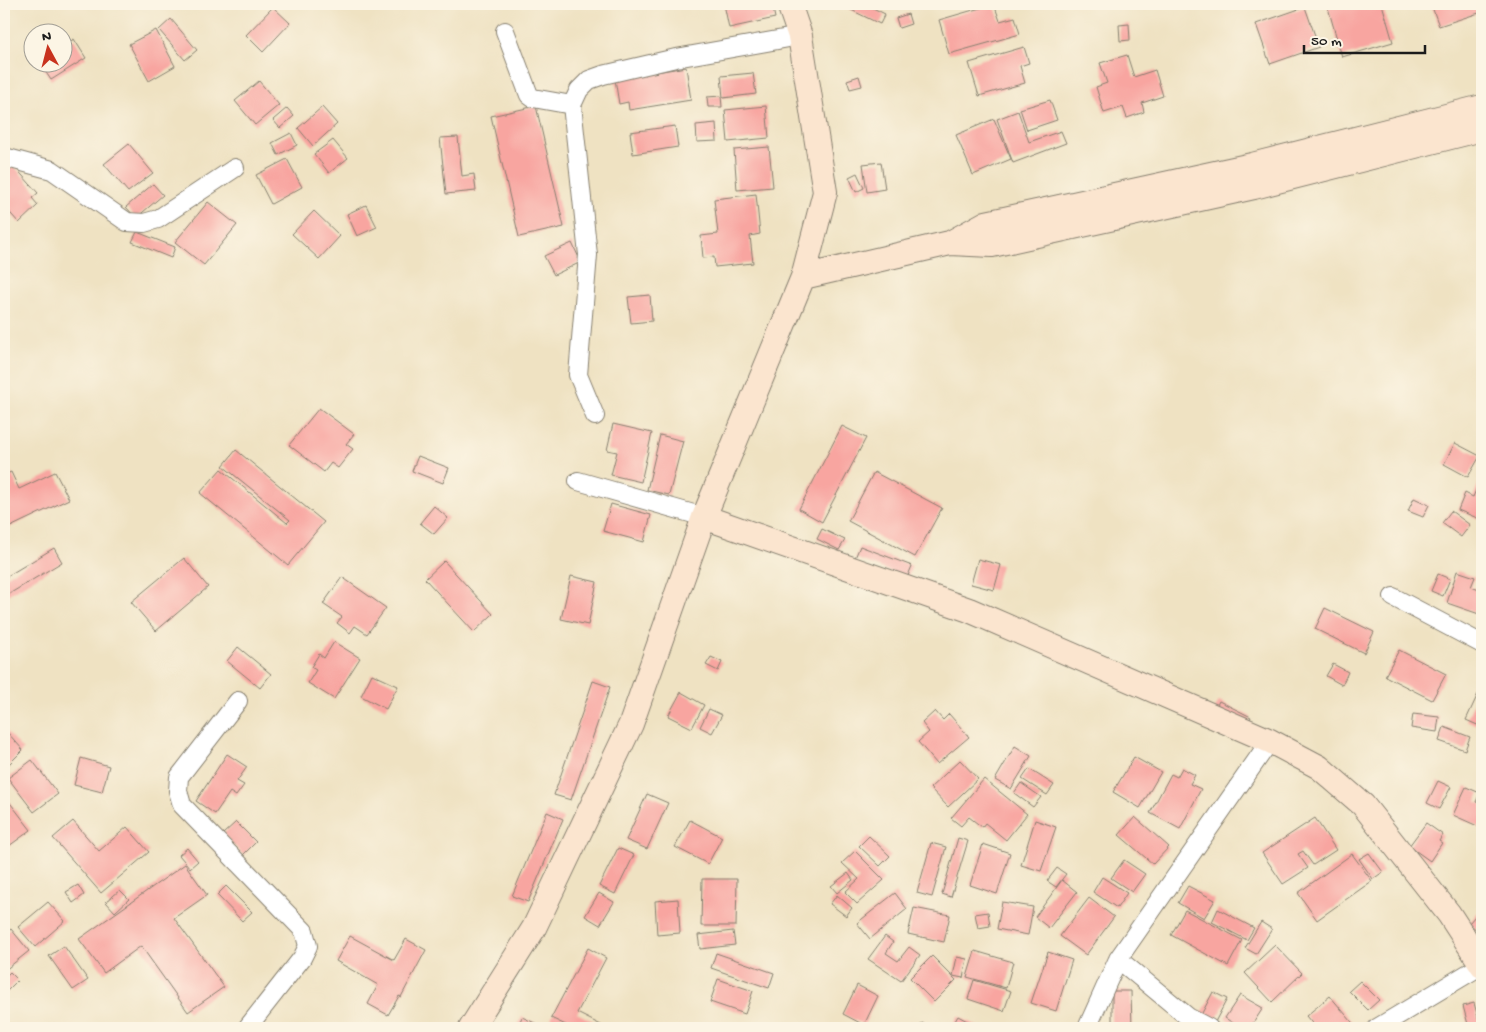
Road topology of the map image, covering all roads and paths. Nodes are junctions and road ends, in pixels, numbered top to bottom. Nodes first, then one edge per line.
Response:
1 (789, 4) edge
2 (505, 31) dead end
3 (800, 36) junction
4 (572, 104) junction
5 (1482, 107) edge
6 (1482, 129) edge
7 (4, 157) edge
8 (235, 168) dead end
9 (950, 243) junction
10 (803, 277) junction
11 (595, 416) dead end
12 (578, 481) dead end
13 (704, 517) junction
14 (1393, 597) dead end
15 (1482, 644) edge
16 (238, 701) dead end
17 (1270, 741) junction
18 (1118, 959) junction
19 (1482, 965) edge
20 (247, 1028) edge
21 (471, 1028) edge
22 (1087, 1028) edge
23 (1209, 1028) edge
24 (1377, 1028) edge

1 - 3 street
2 - 4 street
3 - 4 street
3 - 10 street
4 - 11 street
5 - 9 street
6 - 9 street
7 - 8 street
9 - 10 street
10 - 13 street
12 - 13 street
13 - 17 street
13 - 21 street
14 - 15 street
16 - 20 street
17 - 18 street
17 - 19 street
18 - 22 street
18 - 23 street
19 - 24 street

